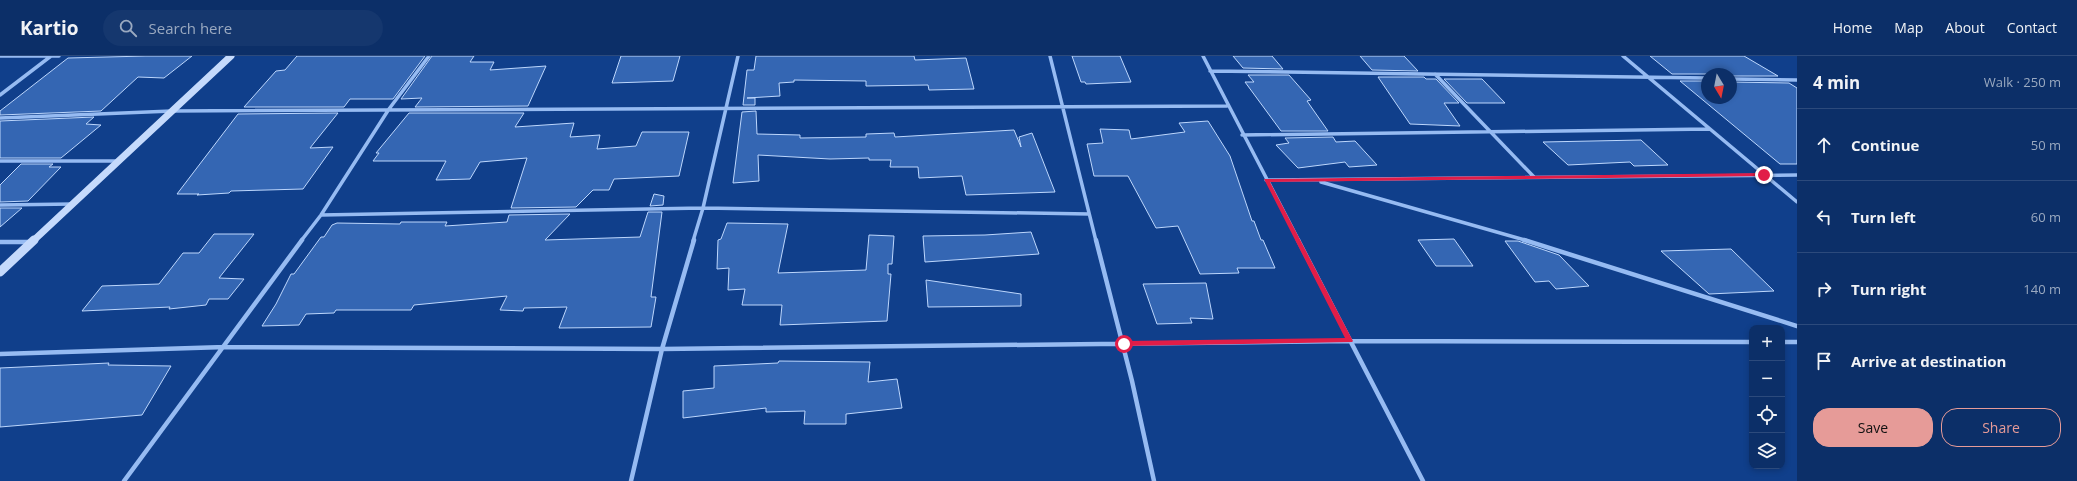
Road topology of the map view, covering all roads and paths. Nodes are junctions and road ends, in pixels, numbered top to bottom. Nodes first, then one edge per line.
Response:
1 (0, 56) edge
2 (51, 56) edge
3 (59, 56) edge
4 (231, 56) edge
5 (429, 56) edge
6 (738, 56) edge
7 (1050, 56) edge
8 (1203, 56) edge
9 (1623, 56) edge
10 (1210, 70) junction
11 (1435, 74) junction
12 (1649, 78) junction
13 (1701, 78) edge
14 (1737, 79) edge
15 (1797, 80) edge
16 (0, 94) edge
17 (1064, 106) junction
18 (1227, 106) junction
19 (727, 107) junction
20 (389, 109) junction
21 (172, 111) junction
22 (0, 118) edge
23 (1710, 129) junction
24 (1492, 132) junction
25 (1242, 135) junction
26 (0, 161) edge
27 (119, 161) junction
28 (1764, 175) junction
29 (1797, 175) edge
30 (1534, 177) junction
31 (1266, 180) junction
32 (1315, 180) junction
33 (1797, 202) edge
34 (0, 204) edge
35 (73, 204) junction
36 (703, 208) junction
37 (1089, 214) junction
38 (321, 215) junction
39 (0, 242) edge
40 (33, 242) junction
41 (0, 272) edge
42 (1797, 326) edge
43 (1349, 341) junction
44 (1749, 342) edge
45 (1785, 342) edge
46 (1797, 342) edge
47 (1124, 344) junction
48 (225, 347) junction
49 (662, 349) junction
50 (0, 354) edge
51 (124, 481) edge
52 (631, 481) edge
53 (1154, 481) edge
54 (1423, 481) edge

1 - 2 street
2 - 3 street
2 - 16 street
4 - 21 street
5 - 20 street
6 - 19 street
7 - 17 street
8 - 10 street
9 - 12 street
10 - 11 street
10 - 18 street
11 - 12 street
11 - 24 street
12 - 13 street
12 - 23 street
14 - 15 street
17 - 18 street
17 - 19 street
17 - 37 street
18 - 25 street
19 - 20 street
19 - 36 street
20 - 21 street
20 - 38 street
21 - 22 street
21 - 27 street
23 - 24 street
23 - 28 street
24 - 25 street
24 - 30 street
25 - 31 street
26 - 27 street
27 - 35 street
28 - 29 street
28 - 30 street
28 - 33 street
30 - 32 street
31 - 32 street
31 - 43 street
32 - 42 street
34 - 35 street
35 - 40 street
36 - 37 street
36 - 38 street
36 - 49 street
37 - 47 street
38 - 48 street
39 - 40 street
40 - 41 street
43 - 44 street
43 - 47 street
43 - 54 street
45 - 46 street
47 - 49 street
47 - 53 street
48 - 49 street
48 - 50 street
48 - 51 street
49 - 52 street

